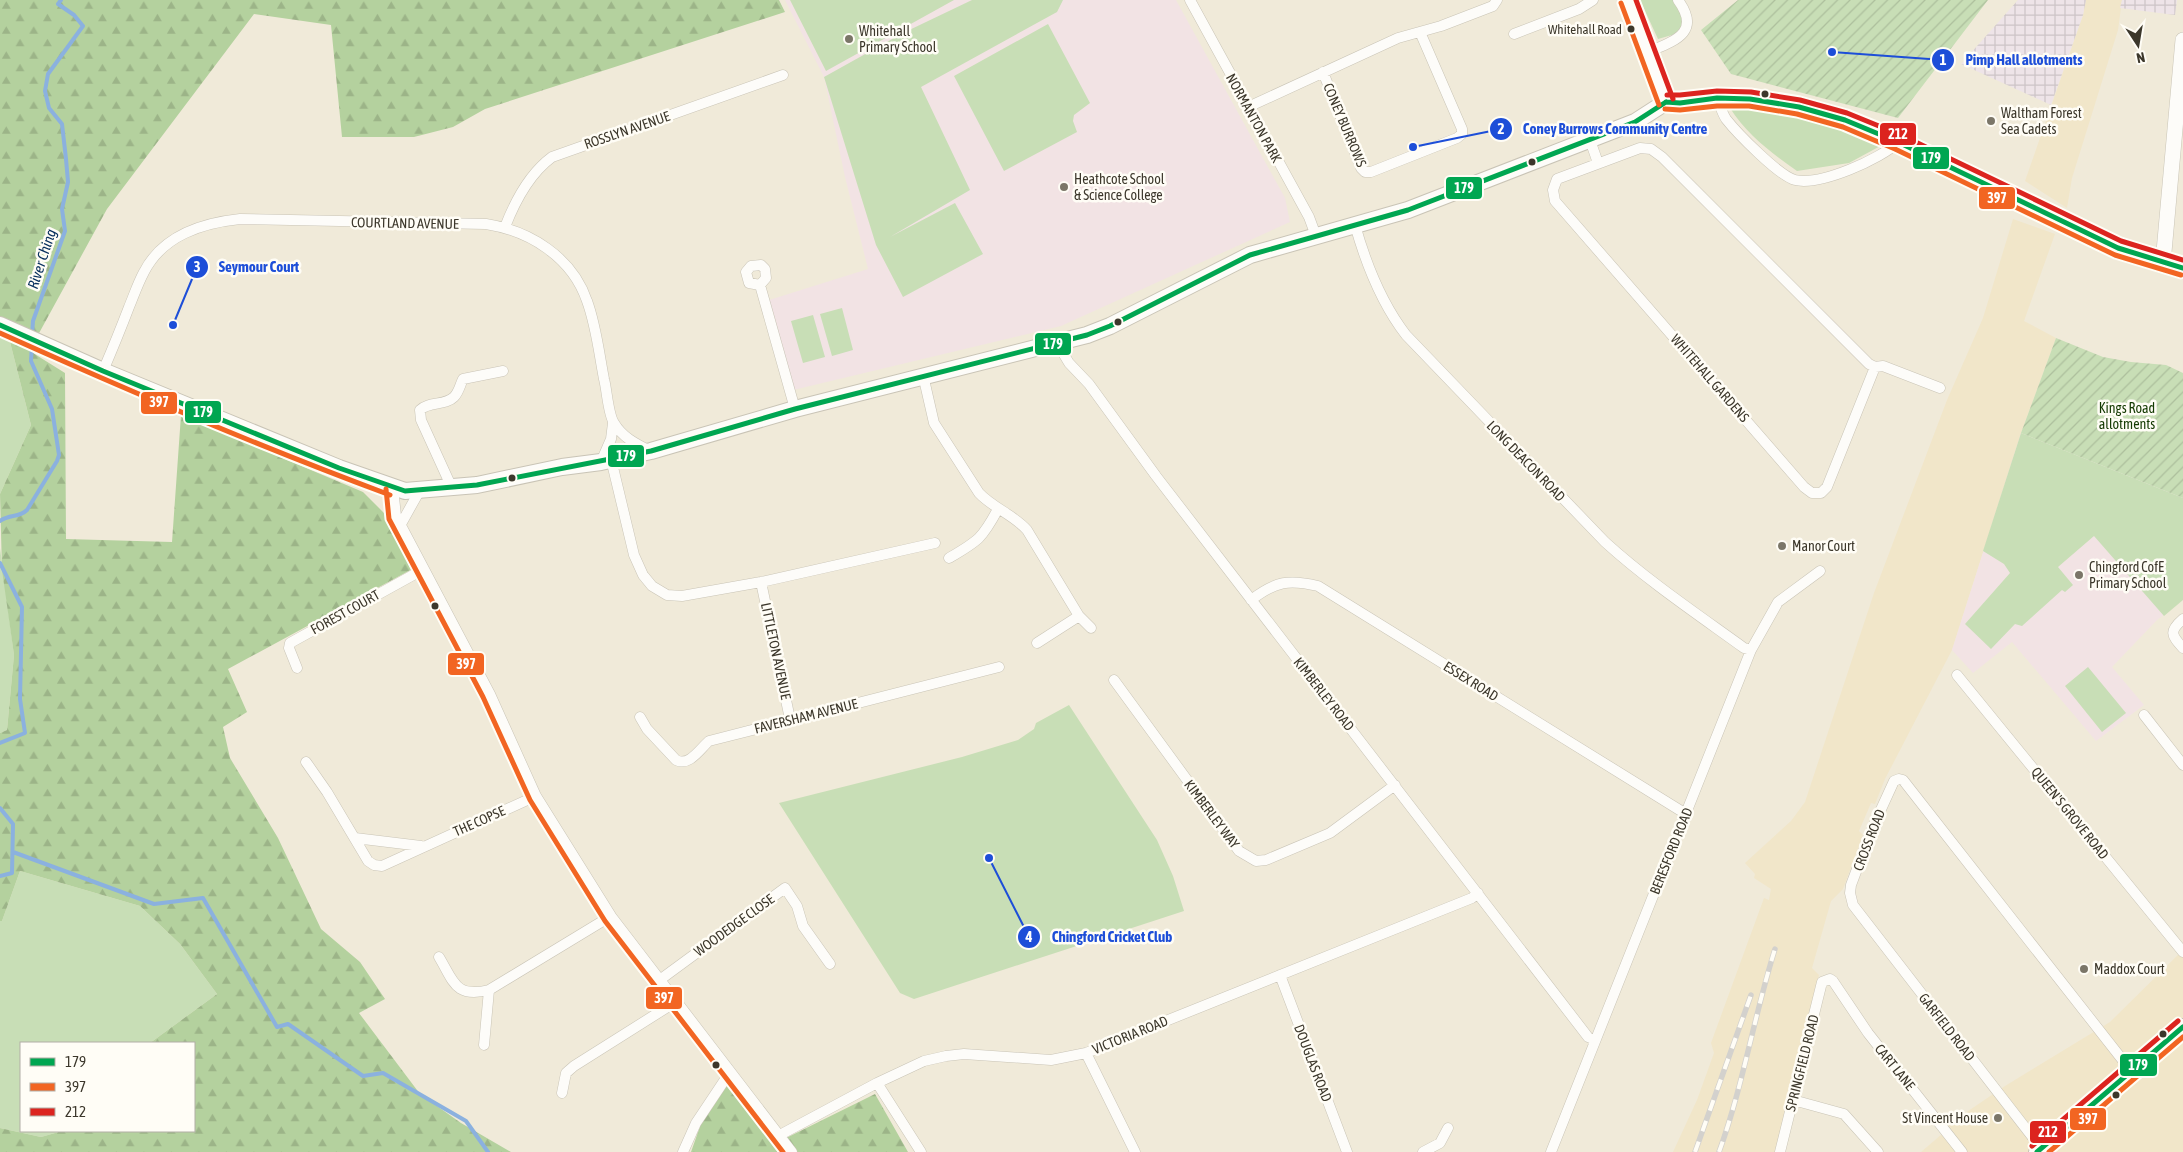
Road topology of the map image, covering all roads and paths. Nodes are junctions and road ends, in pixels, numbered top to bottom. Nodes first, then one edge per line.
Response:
1 (1497, 0) edge
2 (1593, 0) edge
3 (1628, 0) edge
4 (1678, 0) edge
5 (1193, 1) edge
6 (1420, 32) junction
7 (1514, 34) dead end
8 (2183, 40) edge
9 (1648, 52) junction
10 (2182, 64) edge
11 (1322, 72) junction
12 (784, 74) dead end
13 (1716, 98) junction
14 (1666, 102) junction
15 (1248, 107) junction
16 (1590, 140) junction
17 (1898, 142) junction
18 (1598, 163) junction
19 (1355, 225) junction
20 (505, 227) junction
21 (1316, 236) junction
22 (2163, 264) junction
23 (2183, 268) edge
24 (760, 285) dead end
25 (7, 328) edge
26 (1057, 343) junction
27 (1875, 367) junction
28 (103, 371) junction
29 (503, 371) dead end
30 (923, 375) junction
31 (1940, 388) dead end
32 (795, 409) junction
33 (613, 423) junction
34 (651, 451) junction
35 (606, 460) junction
36 (393, 488) junction
37 (452, 488) junction
38 (420, 490) junction
39 (998, 509) junction
40 (401, 524) junction
41 (935, 543) dead end
42 (949, 558) dead end
43 (424, 569) junction
44 (1820, 571) dead end
45 (761, 582) junction
46 (1251, 600) junction
47 (1079, 616) junction
48 (2183, 619) edge
49 (1091, 628) dead end
50 (1037, 643) dead end
51 (2183, 648) edge
52 (1751, 650) junction
53 (999, 667) dead end
54 (297, 668) dead end
55 (1958, 675) dead end
56 (1114, 680) dead end
57 (2144, 715) dead end
58 (640, 717) dead end
59 (790, 719) junction
60 (306, 762) dead end
61 (2183, 765) edge
62 (1395, 785) junction
63 (536, 796) junction
64 (1686, 814) junction
65 (355, 838) junction
66 (422, 847) junction
67 (1478, 894) junction
68 (1853, 905) joint
69 (611, 916) junction
70 (2183, 952) edge
71 (439, 956) dead end
72 (830, 964) dead end
73 (1280, 975) junction
74 (660, 979) junction
75 (1830, 979) joint
76 (489, 990) junction
77 (677, 1001) junction
78 (2183, 1027) edge
79 (1595, 1040) junction
80 (484, 1045) dead end
81 (1086, 1053) junction
82 (730, 1072) junction
83 (2132, 1072) junction
84 (877, 1083) junction
85 (562, 1092) dead end
86 (1793, 1100) junction
87 (1448, 1128) dead end
88 (778, 1136) junction
89 (2038, 1151) edge
90 (683, 1152) edge
91 (792, 1152) edge
92 (920, 1152) edge
93 (1135, 1152) edge
94 (1347, 1152) edge
95 (1423, 1152) edge
96 (1551, 1152) edge
97 (1780, 1152) edge
98 (1878, 1152) edge
99 (1962, 1152) edge

1 - 6 street
2 - 7 street
3 - 9 main road
4 - 9 street
5 - 15 street, NORMANTON PARK
6 - 11 street
6 - 11 street, CONEY BURROWS
8 - 10 main road
9 - 14 main road
10 - 22 main road
11 - 15 street
12 - 20 street, ROSSLYN AVENUE
13 - 14 main road
13 - 17 main road
13 - 17 street
14 - 16 main road
15 - 21 street, NORMANTON PARK
16 - 18 street
16 - 19 main road
17 - 22 main road
18 - 27 street, WHITEHALL GARDENS
18 - 27 street, WHITEHALL GARDENS
19 - 21 main road
19 - 52 street, LONG DEACON ROAD
20 - 28 street, COURTLAND AVENUE
20 - 33 street, COURTLAND AVENUE
21 - 26 main road
22 - 23 main road
24 - 32 street
25 - 28 main road
26 - 30 main road
26 - 46 street, KIMBERLEY ROAD
27 - 31 street, WHITEHALL GARDENS
28 - 36 main road
29 - 37 street
30 - 32 main road
30 - 39 street
32 - 34 main road
33 - 34 street
33 - 35 street
34 - 35 main road
35 - 37 main road
35 - 45 street
36 - 38 main road
36 - 40 street
37 - 38 main road
38 - 40 street
39 - 42 street
39 - 47 street
40 - 43 street
41 - 45 street
43 - 54 street, FOREST COURT
43 - 63 street
44 - 52 street, BERESFORD ROAD
45 - 59 street, LITTLETON AVENUE
46 - 62 street, KIMBERLEY ROAD
46 - 64 street, ESSEX ROAD
47 - 49 street
47 - 50 street
48 - 51 street
52 - 64 street, BERESFORD ROAD
53 - 59 street, FAVERSHAM AVENUE
55 - 70 street, QUEEN'S GROVE ROAD
56 - 62 street, KIMBERLEY WAY
57 - 61 street
58 - 59 street, FAVERSHAM AVENUE
60 - 65 street, THE COPSE
62 - 67 street, KIMBERLEY ROAD
63 - 66 street, THE COPSE
63 - 69 street
64 - 79 street, BERESFORD ROAD
65 - 66 street
65 - 66 street, THE COPSE
67 - 73 street, VICTORIA ROAD
67 - 79 street, KIMBERLEY ROAD
68 - 83 street, CROSS ROAD
68 - 89 street, GARFIELD ROAD
69 - 74 street
69 - 76 street
71 - 76 street
72 - 74 street, WOODEDGE CLOSE
73 - 81 street, VICTORIA ROAD
73 - 94 street, DOUGLAS ROAD
74 - 77 street
75 - 86 street, SPRINGFIELD ROAD
75 - 99 street, CART LANE
76 - 80 street
77 - 82 street
77 - 85 street
78 - 83 main road
79 - 96 street, BERESFORD ROAD
81 - 84 street, VICTORIA ROAD
81 - 93 street
82 - 88 street
82 - 90 street
83 - 89 main road
84 - 88 street, VICTORIA ROAD
84 - 92 street
86 - 97 street, SPRINGFIELD ROAD
86 - 98 street
87 - 95 street
88 - 91 street

